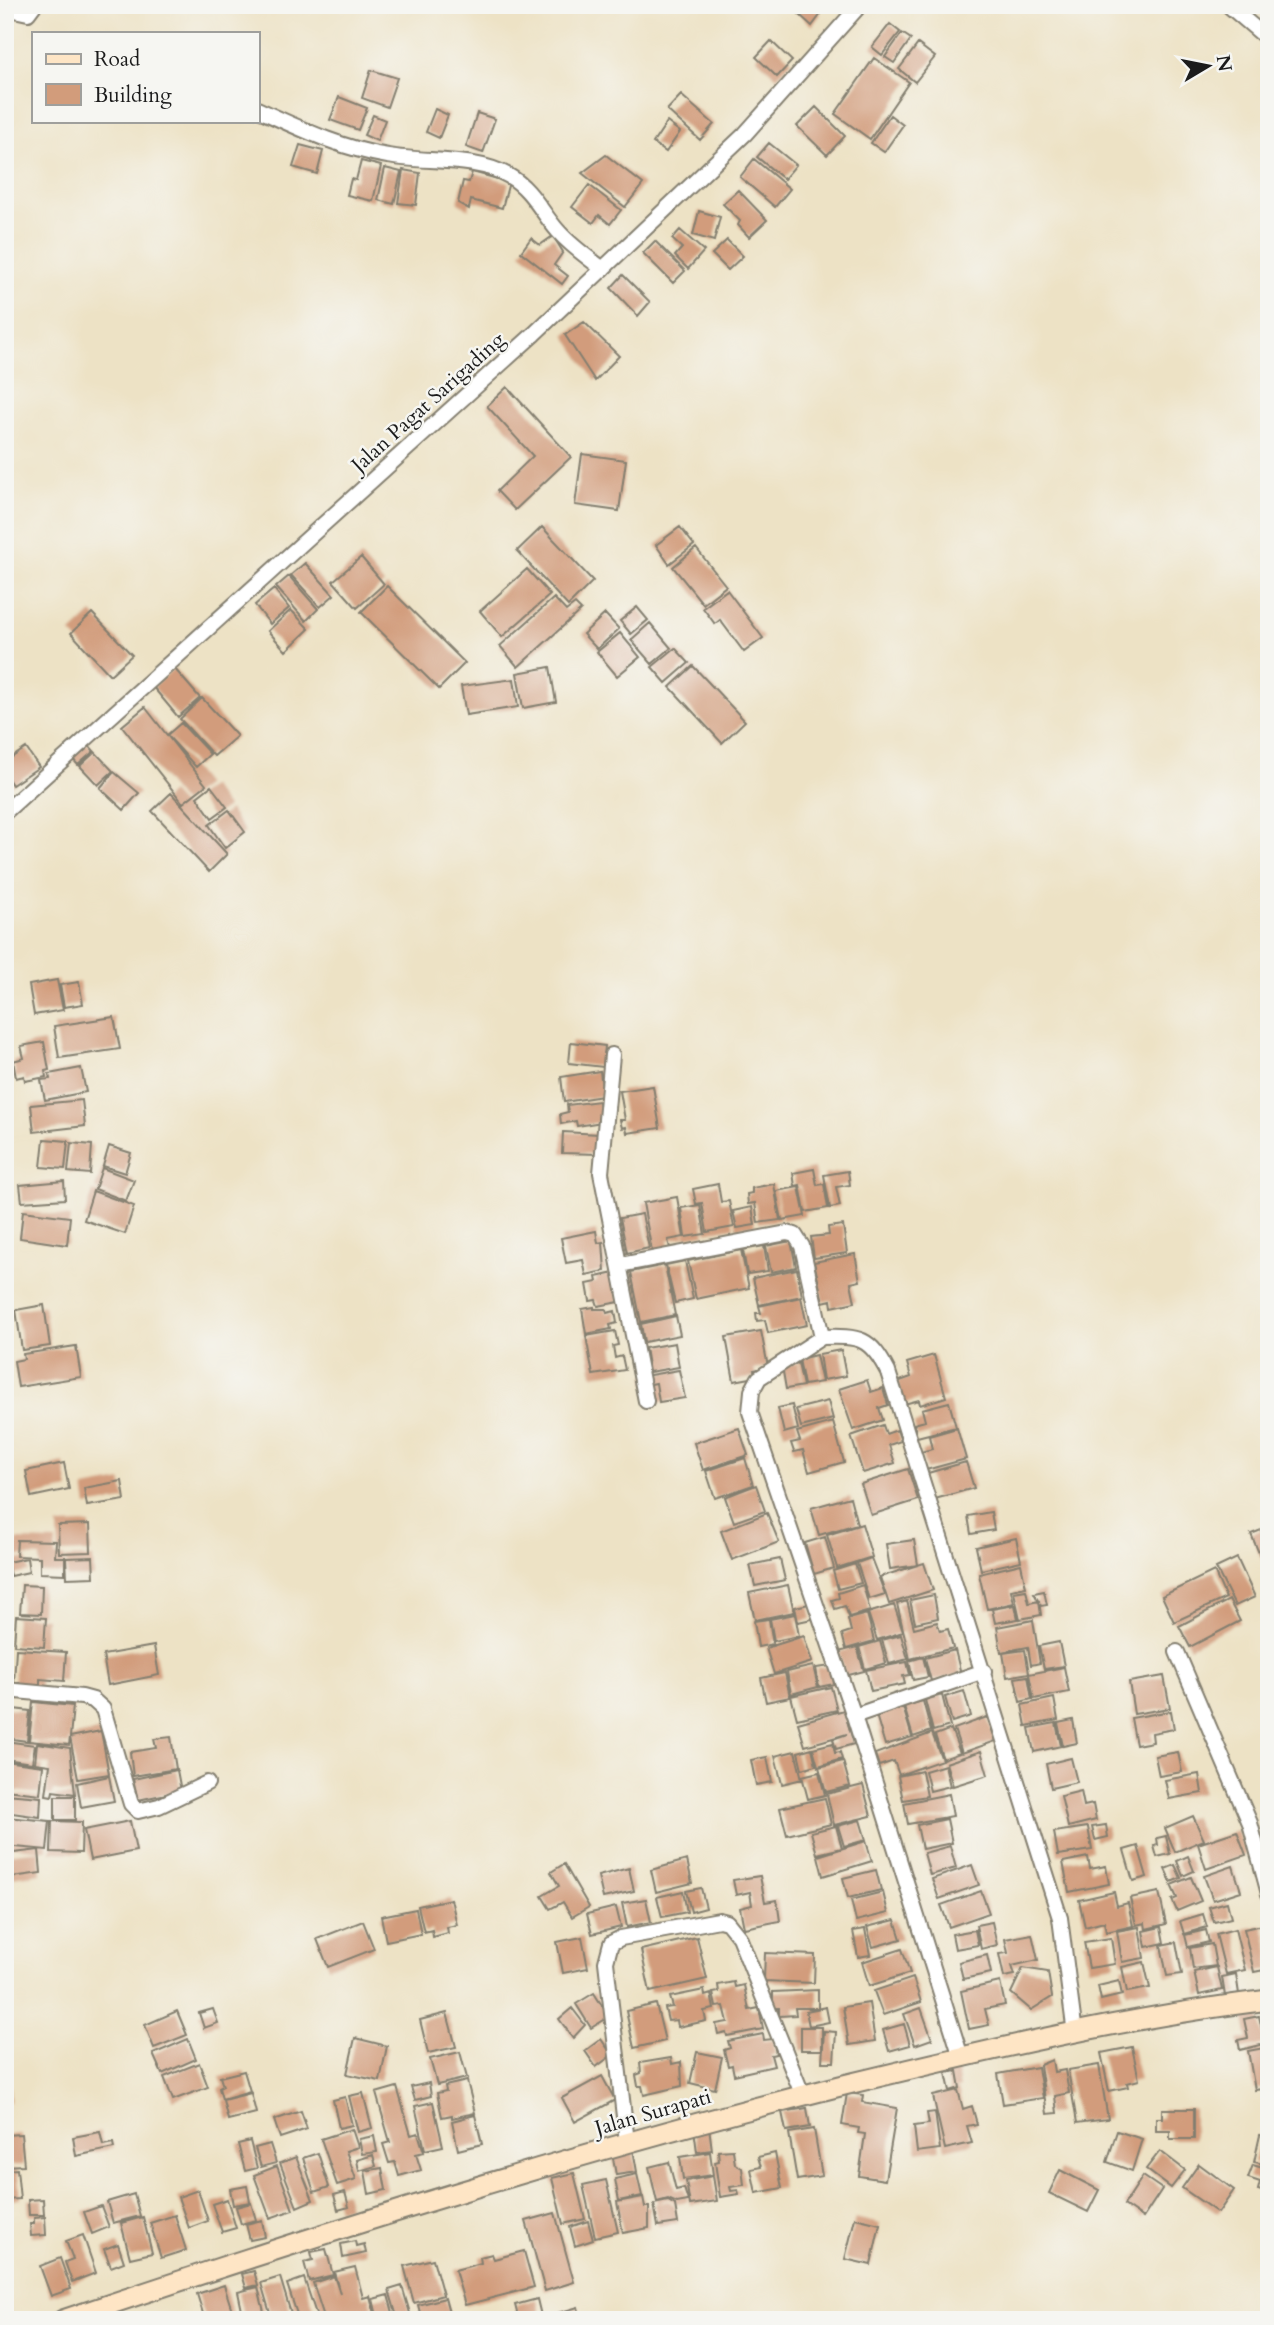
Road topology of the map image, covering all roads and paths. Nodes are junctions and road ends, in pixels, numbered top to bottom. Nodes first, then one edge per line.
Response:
1 (34, 5) edge
2 (860, 5) edge
3 (1228, 5) edge
4 (5, 8) edge
5 (1269, 40) edge
6 (259, 110) edge
7 (603, 269) junction
8 (5, 812) edge
9 (612, 1055) dead end
10 (620, 1265) junction
11 (822, 1337) junction
12 (646, 1401) dead end
13 (1177, 1652) dead end
14 (985, 1671) junction
15 (5, 1690) edge
16 (853, 1716) junction
17 (207, 1783) dead end
18 (1269, 1894) edge
19 (1269, 2000) edge
20 (1075, 2034) junction
21 (961, 2057) junction
22 (803, 2096) junction
23 (627, 2142) junction
24 (63, 2320) edge

1 - 4 street
2 - 7 street, Jalan Pagat Sarigading
3 - 5 street
6 - 7 street
7 - 8 street, Jalan Pagat Sarigading
9 - 10 street
10 - 11 street
10 - 12 street
11 - 14 street
11 - 16 street
13 - 18 street
14 - 16 street
14 - 20 street
15 - 17 street
16 - 21 street
19 - 20 street, Jalan Surapati
20 - 21 street, Jalan Surapati
21 - 22 street, Jalan Surapati
22 - 23 street, Jalan Surapati
22 - 23 street
23 - 24 street, Jalan Surapati

